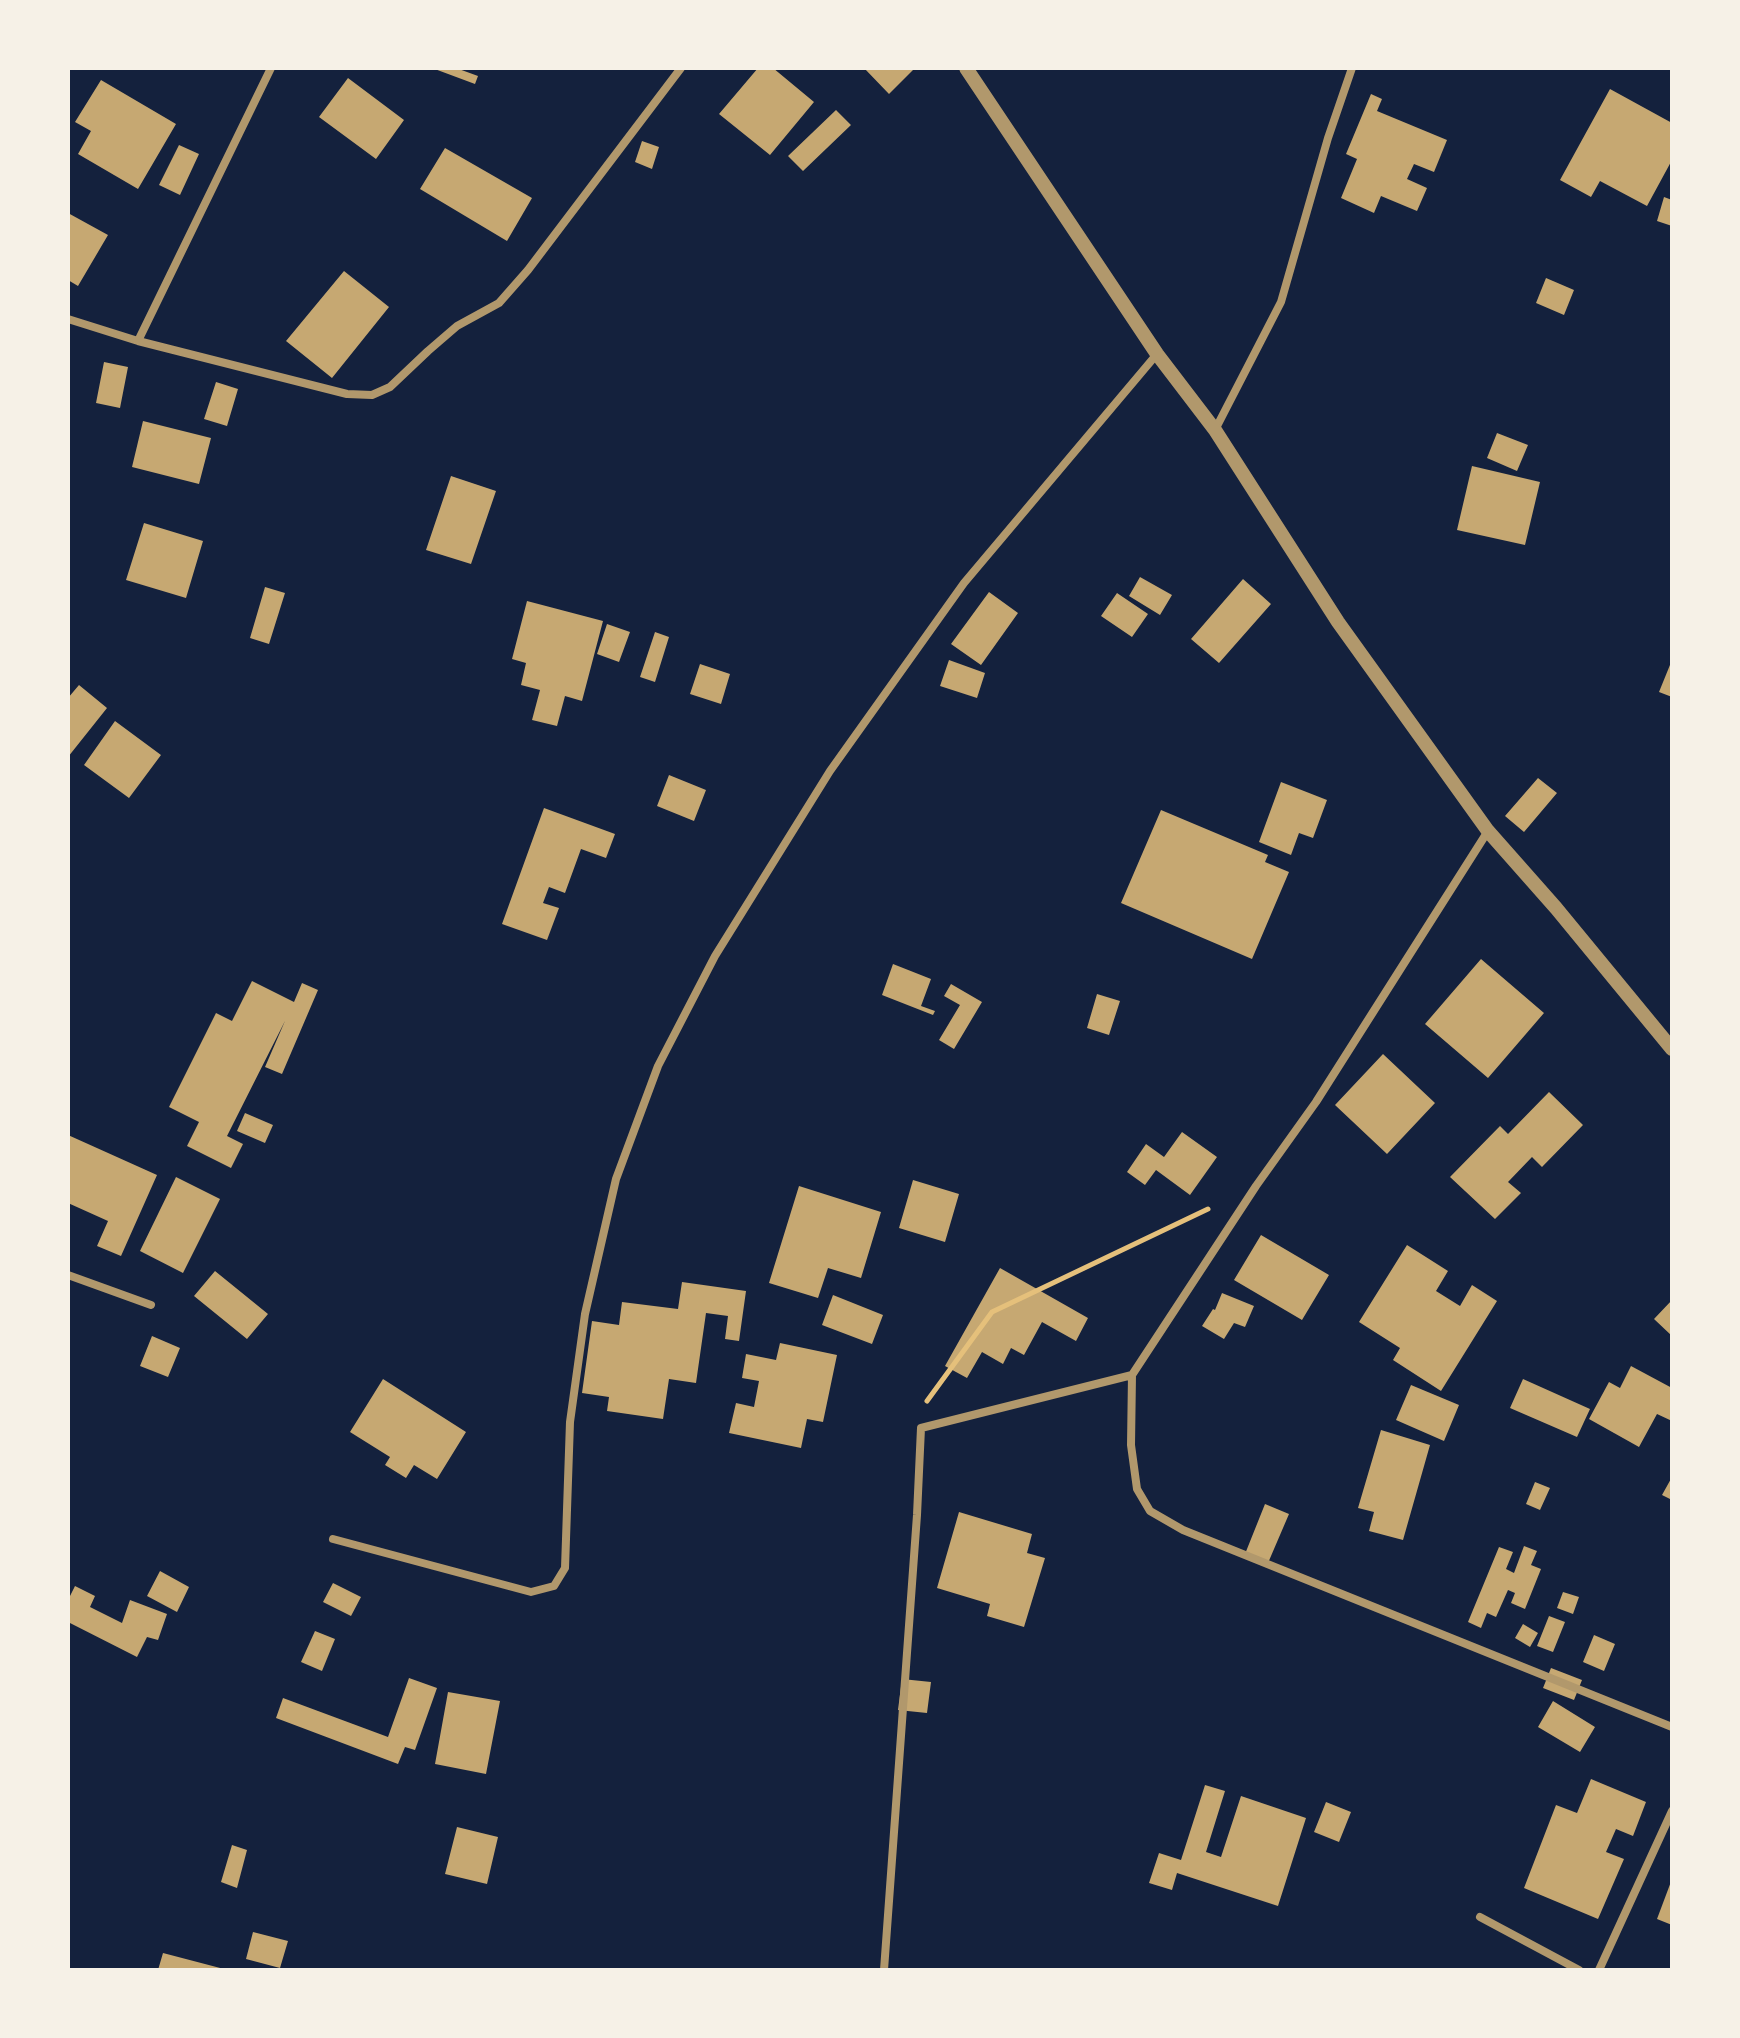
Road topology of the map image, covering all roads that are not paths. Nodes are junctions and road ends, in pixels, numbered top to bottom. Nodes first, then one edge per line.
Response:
1 (271, 68) edge
2 (681, 68) edge
3 (966, 68) edge
4 (1352, 68) edge
5 (68, 319) edge
6 (138, 341) junction
7 (1157, 354) junction
8 (1215, 430) junction
9 (1488, 831) junction
10 (1672, 1049) edge
11 (68, 1275) edge
12 (151, 1305) dead end
13 (1132, 1375) junction
14 (333, 1539) dead end
15 (1672, 1727) edge
16 (1672, 1811) edge
17 (1480, 1917) dead end
18 (884, 1970) edge
19 (1579, 1970) edge
20 (1599, 1970) edge

1 - 6 street
2 - 6 street
3 - 7 street
4 - 8 street
5 - 6 street
7 - 8 street
7 - 14 street
8 - 9 street
9 - 10 street
9 - 13 street
11 - 12 street
13 - 15 street
13 - 18 street
16 - 20 street
17 - 19 street

